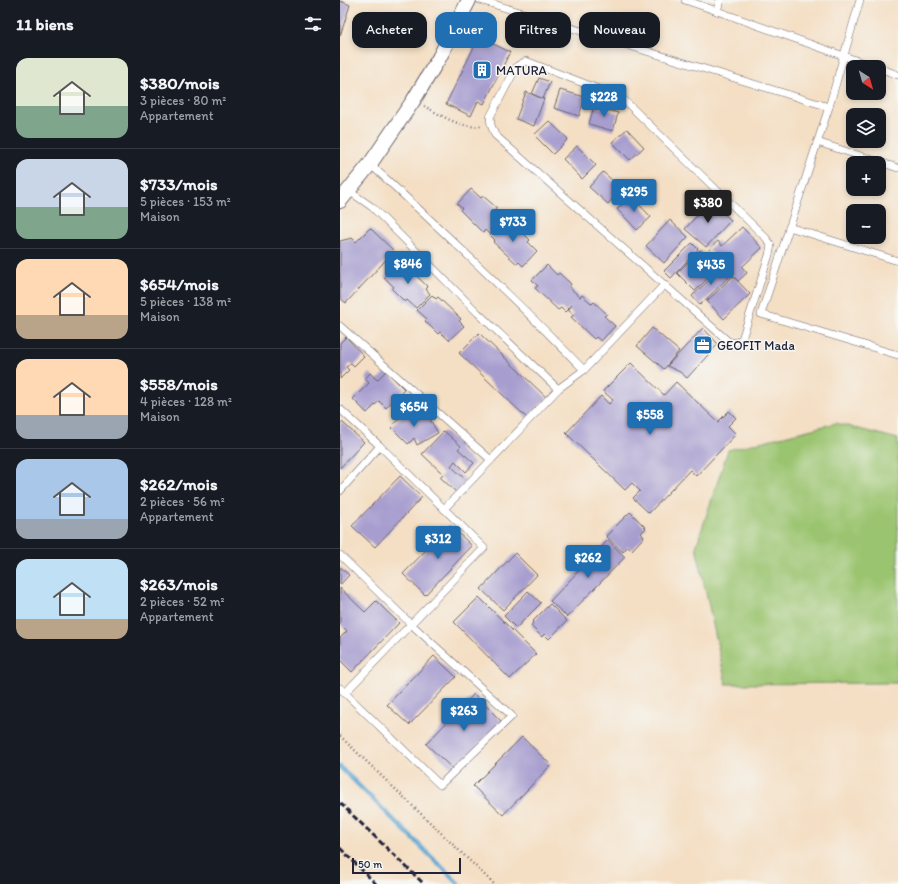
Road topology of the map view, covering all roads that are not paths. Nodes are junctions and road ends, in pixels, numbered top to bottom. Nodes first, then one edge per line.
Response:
1 (469, 0) edge
2 (480, 0) edge
3 (686, 0) edge
4 (720, 0) edge
5 (860, 0) edge
6 (717, 11) junction
7 (843, 56) junction
8 (855, 60) edge
9 (886, 71) edge
10 (898, 75) edge
11 (829, 107) junction
12 (817, 142) junction
13 (370, 164) junction
14 (898, 168) edge
15 (344, 196) edge
16 (789, 227) junction
17 (898, 261) edge
18 (664, 285) junction
19 (340, 326) edge
20 (898, 355) edge
21 (584, 370) junction
22 (558, 389) junction
23 (340, 409) edge
24 (380, 446) junction
25 (491, 460) junction
26 (340, 491) edge
27 (444, 509) junction
28 (340, 555) edge
29 (411, 624) junction
30 (342, 690) edge

1 - 13 street
2 - 11 lane
3 - 6 lane
4 - 6 lane
5 - 7 lane
6 - 7 lane
7 - 8 lane
7 - 11 lane
9 - 10 lane
11 - 12 lane
12 - 14 lane
12 - 16 lane
13 - 15 street
13 - 21 lane
15 - 22 lane
16 - 17 lane
16 - 20 lane
18 - 18 lane
18 - 21 lane
19 - 25 lane
21 - 22 lane
22 - 25 lane
23 - 24 lane
24 - 26 lane
24 - 27 lane
25 - 27 lane
27 - 29 lane
28 - 29 lane
29 - 30 lane
29 - 30 lane

